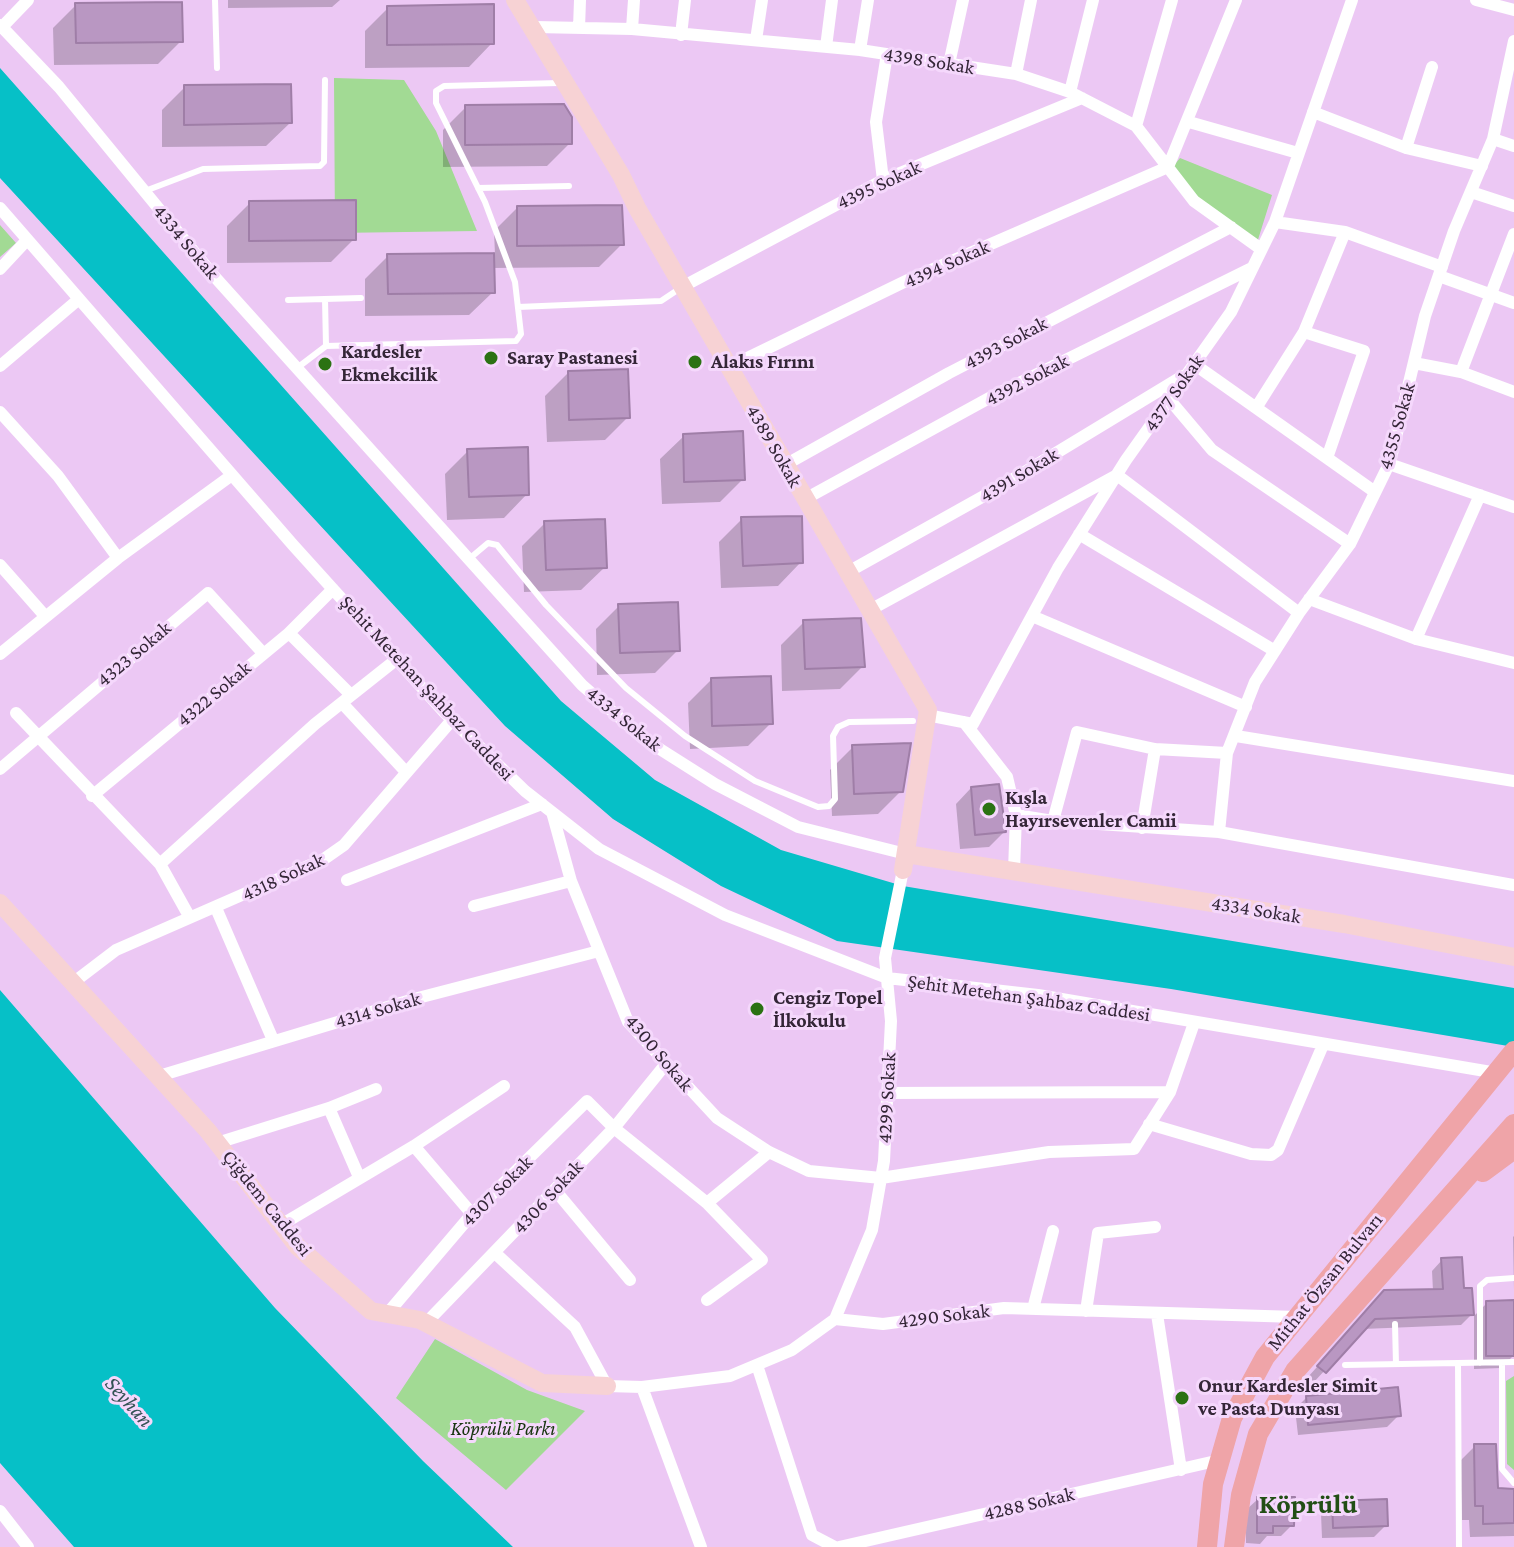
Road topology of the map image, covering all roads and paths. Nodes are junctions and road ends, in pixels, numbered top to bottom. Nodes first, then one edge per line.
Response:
1 (28, 0) edge
2 (215, 0) edge
3 (515, 0) edge
4 (580, 0) edge
5 (634, 0) edge
6 (685, 0) edge
7 (762, 0) edge
8 (832, 0) edge
9 (868, 0) edge
10 (963, 0) edge
11 (1031, 0) edge
12 (1093, 0) edge
13 (1172, 0) edge
14 (1236, 0) edge
15 (1352, 0) edge
16 (1476, 0) edge
17 (1514, 10) edge
18 (1, 26) edge
19 (535, 27) junction
20 (579, 28) junction
21 (632, 29) junction
22 (681, 35) junction
23 (756, 40) junction
24 (826, 47) junction
25 (1513, 47) edge
26 (860, 50) junction
27 (887, 54) junction
28 (949, 64) junction
29 (1432, 67) dead end
30 (217, 68) dead end
31 (1016, 74) junction
32 (325, 80) dead end
33 (567, 82) junction
34 (1076, 95) junction
35 (1313, 112) junction
36 (1189, 122) junction
37 (1136, 126) junction
38 (1493, 139) junction
39 (1514, 146) edge
40 (1406, 148) junction
41 (1298, 153) junction
42 (1482, 166) junction
43 (1168, 167) junction
44 (883, 180) junction
45 (569, 186) dead end
46 (478, 188) junction
47 (145, 191) junction
48 (1471, 192) junction
49 (1514, 206) edge
50 (0, 208) edge
51 (1275, 222) junction
52 (1231, 227) junction
53 (1345, 232) junction
54 (1514, 234) edge
55 (27, 240) junction
56 (1261, 249) junction
57 (1252, 268) junction
58 (0, 269) edge
59 (1440, 272) junction
60 (682, 287) junction
61 (1490, 294) junction
62 (361, 298) dead end
63 (79, 299) junction
64 (325, 299) junction
65 (288, 300) dead end
66 (1514, 303) edge
67 (518, 307) junction
68 (1304, 332) junction
69 (326, 346) junction
70 (1414, 363) junction
71 (0, 366) edge
72 (729, 367) junction
73 (297, 368) junction
74 (1191, 368) junction
75 (1461, 372) junction
76 (1514, 392) edge
77 (1169, 399) junction
78 (1256, 408) junction
79 (0, 412) edge
80 (1327, 458) junction
81 (1389, 464) junction
82 (785, 465) junction
83 (232, 475) junction
84 (1117, 475) junction
85 (1375, 492) junction
86 (1480, 495) junction
87 (805, 499) junction
88 (1514, 507) edge
89 (1079, 534) junction
90 (1350, 544) junction
91 (118, 558) junction
92 (469, 559) junction
93 (0, 565) edge
94 (848, 572) junction
95 (333, 589) junction
96 (1309, 599) junction
97 (870, 610) junction
98 (1299, 613) junction
99 (45, 616) junction
100 (1032, 616) junction
101 (289, 633) junction
102 (1416, 639) junction
103 (1275, 651) junction
104 (262, 652) junction
105 (0, 654) edge
106 (397, 659) junction
107 (1514, 663) edge
108 (346, 699) junction
109 (1246, 707) junction
110 (16, 713) dead end
111 (920, 718) junction
112 (452, 720) junction
113 (964, 722) junction
114 (37, 736) junction
115 (1236, 736) junction
116 (1155, 749) junction
117 (1227, 753) junction
118 (0, 769) edge
119 (406, 772) junction
120 (1514, 781) edge
121 (92, 796) junction
122 (547, 808) junction
123 (1016, 815) junction
124 (1053, 821) junction
125 (1142, 828) junction
126 (1219, 832) junction
127 (905, 862) junction
128 (160, 864) junction
129 (1014, 871) junction
130 (347, 880) dead end
131 (571, 881) junction
132 (1514, 885) edge
133 (0, 903) edge
134 (474, 906) dead end
135 (216, 908) junction
136 (189, 916) junction
137 (599, 951) junction
138 (1514, 957) edge
139 (887, 978) junction
140 (74, 982) junction
141 (1194, 1023) junction
142 (273, 1040) junction
143 (1323, 1045) junction
144 (1514, 1053) edge
145 (665, 1065) junction
146 (1506, 1074) edge
147 (159, 1076) junction
148 (504, 1086) dead end
149 (376, 1089) dead end
150 (1170, 1092) junction
151 (887, 1093) junction
152 (329, 1108) junction
153 (1149, 1124) junction
154 (1514, 1124) edge
155 (614, 1128) junction
156 (217, 1143) junction
157 (414, 1146) junction
158 (1514, 1149) edge
159 (769, 1152) junction
160 (359, 1177) junction
161 (881, 1178) junction
162 (555, 1190) junction
163 (1451, 1195) junction
164 (707, 1203) junction
165 (472, 1214) junction
166 (281, 1225) junction
167 (1155, 1227) dead end
168 (1053, 1231) dead end
169 (495, 1253) junction
170 (1514, 1278) edge
171 (630, 1280) dead end
172 (707, 1300) dead end
173 (1033, 1309) junction
174 (1086, 1311) junction
175 (387, 1314) junction
176 (1157, 1314) junction
177 (1297, 1317) junction
178 (835, 1319) junction
179 (426, 1323) junction
180 (1395, 1324) dead end
181 (1514, 1362) edge
182 (1458, 1363) junction
183 (1480, 1363) junction
184 (1502, 1363) junction
185 (1396, 1364) junction
186 (757, 1365) junction
187 (1345, 1365) dead end
188 (607, 1386) junction
189 (642, 1387) junction
190 (1220, 1460) junction
191 (1181, 1470) junction
192 (1514, 1483) edge
193 (0, 1511) edge
194 (28, 1547) edge
195 (701, 1547) edge
196 (837, 1547) edge
197 (1207, 1547) edge
198 (1234, 1547) edge
199 (1459, 1547) edge

1 - 18 street
2 - 30 lane
3 - 19 main road, 4389 Sokak
4 - 20 street
5 - 21 street
6 - 22 street
7 - 23 street
8 - 24 street
9 - 26 street
10 - 28 street
11 - 31 street
12 - 34 street
13 - 37 street
14 - 36 street
15 - 35 street, 4377 Sokak
16 - 17 street
18 - 47 street, 4334 Sokak
19 - 20 street, 4398 Sokak
19 - 33 main road, 4389 Sokak
20 - 21 street, 4398 Sokak
21 - 22 street, 4398 Sokak
22 - 23 street, 4398 Sokak
23 - 24 street, 4398 Sokak
24 - 26 street, 4398 Sokak
25 - 38 street, 4355 Sokak
26 - 27 street, 4398 Sokak
27 - 28 street, 4398 Sokak
27 - 44 street
28 - 31 street, 4398 Sokak
29 - 40 street
31 - 34 street, 4398 Sokak
32 - 47 lane
33 - 46 lane
33 - 60 main road, 4389 Sokak
34 - 37 street, 4398 Sokak
34 - 44 street, 4395 Sokak
35 - 40 street
35 - 41 street, 4377 Sokak
36 - 41 street
36 - 43 street
37 - 43 street, 4398 Sokak
38 - 39 street
38 - 42 street, 4355 Sokak
40 - 42 street
41 - 51 street, 4377 Sokak
42 - 48 street, 4355 Sokak
43 - 52 street, 4398 Sokak
43 - 72 street, 4394 Sokak
44 - 60 street, 4395 Sokak
45 - 46 lane
46 - 67 lane
47 - 73 street, 4334 Sokak
48 - 49 street
48 - 59 street, 4355 Sokak
50 - 55 street, Şehit Metehan Şahbaz Caddesi
51 - 53 street
51 - 56 street, 4377 Sokak
52 - 56 street, 4398 Sokak
52 - 82 street, 4393 Sokak
53 - 59 street
53 - 68 street
54 - 61 street
55 - 58 street
55 - 63 street, Şehit Metehan Şahbaz Caddesi
56 - 57 street, 4377 Sokak
57 - 74 street, 4377 Sokak
57 - 87 street, 4392 Sokak
59 - 61 street
59 - 70 street, 4355 Sokak
60 - 67 lane
60 - 72 main road, 4389 Sokak
61 - 66 street
61 - 75 street
62 - 64 lane
63 - 71 street
63 - 83 street, Şehit Metehan Şahbaz Caddesi
64 - 65 lane
64 - 69 lane
67 - 69 lane
68 - 78 street
68 - 80 street
69 - 73 lane
70 - 75 street
70 - 81 street, 4355 Sokak
72 - 82 main road, 4389 Sokak
73 - 92 street, 4334 Sokak
74 - 77 street, 4377 Sokak
74 - 78 street
74 - 94 street, 4391 Sokak
75 - 76 street
77 - 84 street, 4377 Sokak
77 - 90 street
78 - 80 street
79 - 91 street
80 - 85 street
81 - 85 street, 4355 Sokak
81 - 86 street
82 - 87 main road, 4389 Sokak
83 - 91 street
83 - 95 street, Şehit Metehan Şahbaz Caddesi
84 - 89 street, 4377 Sokak
84 - 97 street
84 - 98 street
85 - 90 street, 4355 Sokak
86 - 88 street
86 - 102 street
87 - 94 main road, 4389 Sokak
89 - 100 street, 4377 Sokak
89 - 103 street
90 - 96 street, 4355 Sokak
91 - 99 street
92 - 111 lane
92 - 127 street, 4334 Sokak
93 - 99 street
94 - 97 main road, 4389 Sokak
95 - 101 street, 4322 Sokak
95 - 106 street, Şehit Metehan Şahbaz Caddesi
96 - 98 street, 4355 Sokak
96 - 102 street
97 - 111 main road, 4389 Sokak
98 - 103 street, 4355 Sokak
99 - 105 street
100 - 109 street
100 - 113 street, 4377 Sokak
101 - 104 street, 4322 Sokak
101 - 108 street
102 - 107 street
103 - 109 street, 4355 Sokak
104 - 114 street, 4323 Sokak
104 - 121 street, 4322 Sokak
106 - 108 street
106 - 112 street, Şehit Metehan Şahbaz Caddesi
108 - 119 street
108 - 128 street
109 - 115 street, 4355 Sokak
110 - 114 street
111 - 113 street
111 - 127 main road
112 - 119 street, 4318 Sokak
112 - 122 street, Şehit Metehan Şahbaz Caddesi
113 - 123 street
114 - 118 street, 4323 Sokak
114 - 121 street
115 - 117 street, 4355 Sokak
115 - 120 street
116 - 117 street
116 - 124 street
116 - 125 street
117 - 126 street, 4355 Sokak
119 - 135 street, 4318 Sokak
121 - 128 street
122 - 130 street
122 - 131 street, 4300 Sokak
122 - 139 street, Şehit Metehan Şahbaz Caddesi
123 - 124 street
123 - 129 street
124 - 125 street
125 - 126 street
126 - 132 street
127 - 129 main road, 4334 Sokak
127 - 139 street, 4299 Sokak
128 - 136 street
129 - 138 main road, 4334 Sokak
131 - 134 street
131 - 137 street, 4300 Sokak
133 - 140 main road, Çiğdem Caddesi
135 - 136 street, 4318 Sokak
135 - 142 street
136 - 140 street, 4318 Sokak
137 - 142 street, 4314 Sokak
137 - 145 street, 4300 Sokak
139 - 141 street, Şehit Metehan Şahbaz Caddesi
139 - 151 street, 4299 Sokak
140 - 147 main road, Çiğdem Caddesi
141 - 143 street, Şehit Metehan Şahbaz Caddesi
141 - 150 street
142 - 147 street, 4314 Sokak
143 - 146 street, Şehit Metehan Şahbaz Caddesi
143 - 153 street
144 - 146 main road, Mithat Özsan Bulvarı
145 - 155 street, 4306 Sokak
145 - 159 street, 4300 Sokak
146 - 177 main road, Mithat Özsan Bulvarı
147 - 156 main road, Çiğdem Caddesi
148 - 157 street
149 - 152 street
150 - 151 street
150 - 153 street
151 - 161 street, 4299 Sokak
152 - 156 street
152 - 160 street
153 - 161 street, 4300 Sokak
154 - 163 main road, Mithat Özsan Bulvarı
155 - 162 street, 4306 Sokak
155 - 164 street
155 - 165 street, 4307 Sokak
156 - 166 main road, Çiğdem Caddesi
157 - 160 street
157 - 165 street
158 - 163 main road
159 - 161 street, 4300 Sokak
159 - 164 street
160 - 166 street
161 - 178 street, 4299 Sokak
162 - 169 street, 4306 Sokak
162 - 171 street
163 - 198 main road, Mithat Özsan Bulvarı
164 - 172 street
165 - 175 street, 4307 Sokak
166 - 175 main road, Çiğdem Caddesi
167 - 174 street
168 - 173 street
169 - 179 street, 4306 Sokak
169 - 188 street
170 - 183 lane
173 - 174 street, 4290 Sokak
173 - 178 street, 4290 Sokak
174 - 176 street, 4290 Sokak
175 - 179 main road, Çiğdem Caddesi
176 - 177 street, 4290 Sokak
176 - 191 street
177 - 190 main road, Mithat Özsan Bulvarı
178 - 186 street
179 - 188 main road, Çiğdem Caddesi
180 - 185 lane
181 - 184 lane
182 - 183 lane
182 - 185 lane
182 - 199 lane
183 - 184 lane
184 - 192 lane
185 - 187 lane
186 - 189 street
186 - 196 street
188 - 189 street
189 - 195 street
190 - 191 street, 4288 Sokak
190 - 197 main road, Mithat Özsan Bulvarı
191 - 196 street, 4288 Sokak
193 - 194 street

